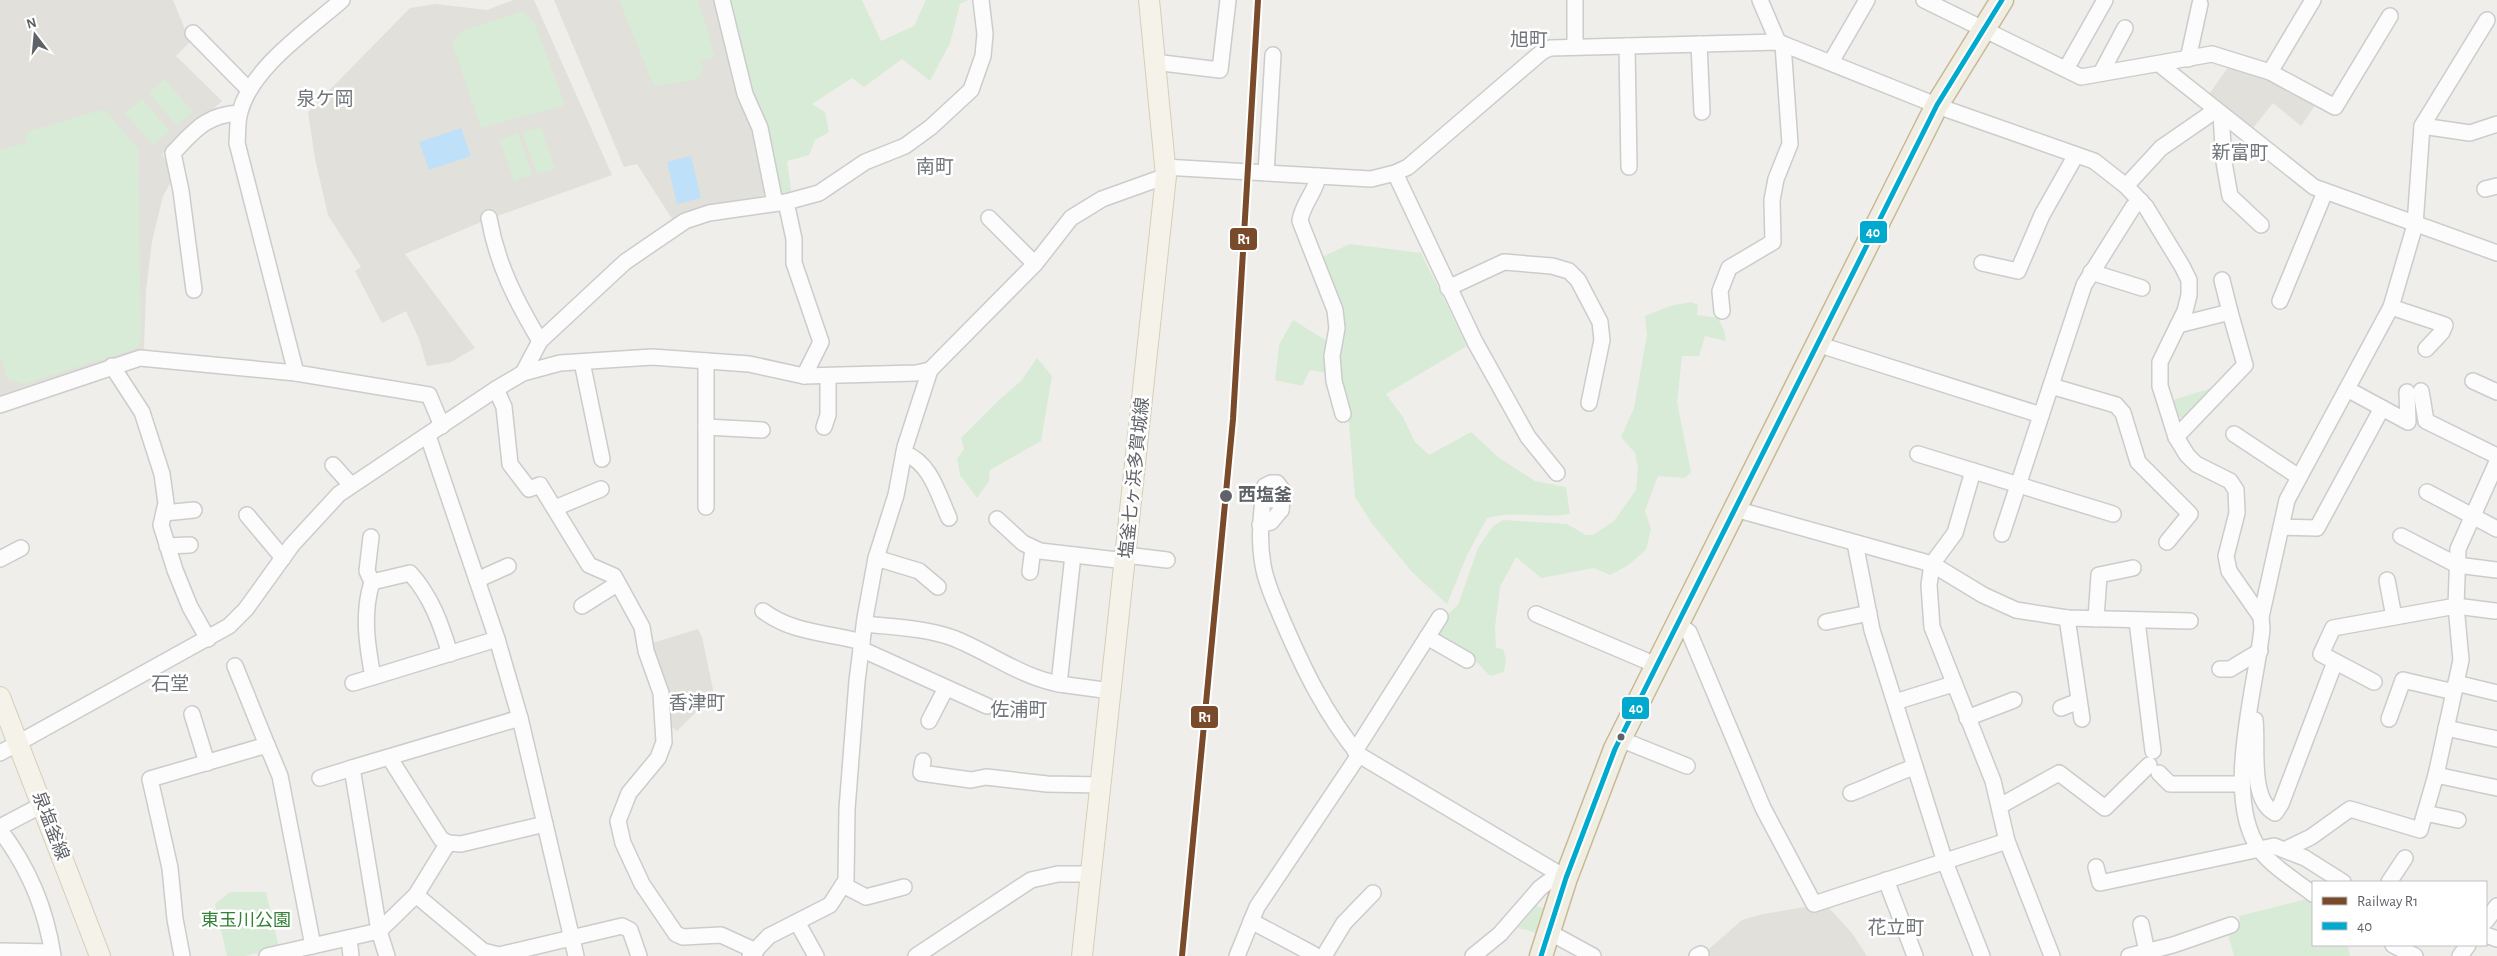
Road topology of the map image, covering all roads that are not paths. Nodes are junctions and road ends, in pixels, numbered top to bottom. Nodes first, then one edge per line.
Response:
1 (342, 0) edge
2 (722, 0) edge
3 (981, 0) edge
4 (1149, 0) edge
5 (1228, 0) edge
6 (1574, 0) edge
7 (1760, 0) edge
8 (1867, 0) edge
9 (2002, 0) edge
10 (2105, 0) edge
11 (2313, 0) edge
12 (1930, 1) edge
13 (2200, 4) dead end
14 (2390, 16) dead end
15 (2487, 20) dead end
16 (2125, 28) dead end
17 (1983, 31) junction
18 (193, 33) dead end
19 (1780, 43) junction
20 (1699, 44) junction
21 (1627, 46) junction
22 (1576, 47) junction
23 (1273, 55) dead end
24 (2188, 58) junction
25 (1154, 62) junction
26 (1831, 62) junction
27 (2159, 64) junction
28 (2066, 69) junction
29 (2270, 72) junction
30 (2101, 73) junction
31 (248, 90) junction
32 (1937, 105) junction
33 (1702, 112) dead end
34 (2219, 112) junction
35 (239, 113) junction
36 (2497, 124) edge
37 (2422, 126) junction
38 (2076, 155) junction
39 (1629, 167) dead end
40 (1273, 173) junction
41 (1396, 173) junction
42 (1161, 174) junction
43 (1318, 176) junction
44 (2126, 186) junction
45 (2325, 192) junction
46 (2141, 200) junction
47 (780, 202) junction
48 (489, 218) dead end
49 (989, 218) dead end
50 (2261, 225) dead end
51 (2415, 225) junction
52 (2497, 253) edge
53 (1982, 263) dead end
54 (1035, 264) junction
55 (2091, 272) junction
56 (2222, 280) dead end
57 (1448, 288) junction
58 (2142, 288) dead end
59 (194, 290) dead end
60 (2280, 301) dead end
61 (2391, 306) junction
62 (1722, 311) dead end
63 (2230, 312) junction
64 (2178, 325) junction
65 (540, 341) junction
66 (1817, 344) junction
67 (2426, 349) dead end
68 (706, 361) junction
69 (582, 362) junction
70 (112, 366) junction
71 (930, 370) junction
72 (296, 373) junction
73 (523, 373) junction
74 (804, 376) junction
75 (828, 376) junction
76 (2472, 381) dead end
77 (2051, 386) junction
78 (496, 389) junction
79 (2347, 389) junction
80 (2497, 392) edge
81 (1588, 403) dead end
82 (0, 405) edge
83 (2382, 408) junction
84 (1343, 414) dead end
85 (2041, 415) junction
86 (442, 426) junction
87 (706, 426) junction
88 (824, 427) dead end
89 (762, 430) dead end
90 (2234, 434) dead end
91 (428, 436) junction
92 (2176, 437) junction
93 (904, 453) junction
94 (1918, 454) dead end
95 (2497, 456) edge
96 (602, 459) dead end
97 (2497, 462) edge
98 (333, 465) dead end
99 (1973, 471) junction
100 (1557, 473) dead end
101 (2299, 478) junction
102 (351, 485) junction
103 (2018, 485) junction
104 (601, 489) dead end
105 (2427, 492) dead end
106 (555, 508) junction
107 (706, 508) dead end
108 (1735, 509) junction
109 (194, 510) dead end
110 (164, 513) junction
111 (2113, 514) dead end
112 (247, 516) dead end
113 (2473, 516) junction
114 (949, 518) dead end
115 (997, 518) dead end
116 (1260, 525) junction
117 (2281, 527) junction
118 (2497, 529) edge
119 (2002, 534) dead end
120 (2401, 536) dead end
121 (372, 537) dead end
122 (2167, 542) dead end
123 (1855, 543) junction
124 (190, 545) dead end
125 (167, 546) junction
126 (21, 548) dead end
127 (1033, 548) junction
128 (1073, 555) junction
129 (283, 558) junction
130 (876, 558) junction
131 (1126, 558) junction
132 (0, 560) edge
133 (1167, 560) dead end
134 (1932, 564) junction
135 (2457, 564) junction
136 (508, 566) dead end
137 (2133, 568) dead end
138 (2497, 570) edge
139 (1030, 572) dead end
140 (477, 580) junction
141 (2387, 580) dead end
142 (372, 582) junction
143 (617, 584) junction
144 (938, 587) dead end
145 (582, 606) dead end
146 (2456, 606) junction
147 (763, 611) dead end
148 (2495, 611) dead end
149 (1868, 613) junction
150 (1536, 614) dead end
151 (1440, 617) dead end
152 (2261, 617) junction
153 (2394, 617) junction
154 (2068, 618) junction
155 (2096, 619) junction
156 (2190, 621) dead end
157 (1826, 622) dead end
158 (2137, 622) junction
159 (865, 624) junction
160 (1677, 624) junction
161 (1428, 637) junction
162 (208, 639) junction
163 (497, 640) junction
164 (862, 645) junction
165 (2260, 651) junction
166 (450, 654) junction
167 (1467, 660) dead end
168 (2335, 662) junction
169 (235, 666) dead end
170 (1656, 666) junction
171 (2220, 670) dead end
172 (373, 677) junction
173 (2374, 682) dead end
174 (353, 683) dead end
175 (1059, 684) junction
176 (1953, 684) junction
177 (946, 688) junction
178 (2455, 688) junction
179 (1111, 691) junction
180 (2497, 693) edge
181 (0, 697) edge
182 (2014, 700) dead end
183 (2079, 701) junction
184 (1895, 702) junction
185 (987, 706) dead end
186 (2061, 708) dead end
187 (192, 714) dead end
188 (520, 718) junction
189 (1967, 718) junction
190 (2248, 718) junction
191 (2082, 719) dead end
192 (2389, 719) dead end
193 (929, 721) dead end
194 (2446, 728) junction
195 (1620, 739) junction
196 (2497, 739) edge
197 (18, 742) junction
198 (267, 745) junction
199 (0, 752) edge
200 (1357, 753) junction
201 (389, 757) junction
202 (923, 760) dead end
203 (207, 762) junction
204 (2154, 763) junction
205 (1687, 766) dead end
206 (1915, 767) junction
207 (352, 768) junction
208 (2436, 775) junction
209 (320, 778) dead end
210 (2242, 784) junction
211 (1101, 786) junction
212 (2497, 788) edge
213 (1851, 793) dead end
214 (42, 805) junction
215 (2000, 806) junction
216 (2425, 812) junction
217 (2458, 820) dead end
218 (544, 824) junction
219 (0, 828) edge
220 (2007, 840) junction
221 (448, 843) junction
222 (2286, 849) junction
223 (2260, 850) junction
224 (2405, 858) dead end
225 (1945, 862) junction
226 (2096, 867) dead end
227 (1091, 874) junction
228 (1566, 878) junction
229 (1886, 880) junction
230 (2341, 881) edge
231 (2390, 881) edge
232 (843, 885) junction
233 (904, 887) dead end
234 (1373, 892) dead end
235 (2312, 893) edge
236 (416, 895) junction
237 (2497, 906) edge
238 (2487, 920) edge
239 (1251, 921) junction
240 (797, 922) junction
241 (2140, 924) dead end
242 (2231, 925) dead end
243 (379, 931) junction
244 (1549, 932) junction
245 (348, 938) junction
246 (572, 938) junction
247 (313, 946) junction
248 (2395, 946) edge
249 (1291, 950) edge
250 (0, 951) edge
251 (2147, 952) junction
252 (753, 953) edge
253 (53, 954) edge
254 (1318, 955) edge
255 (100, 956) edge
256 (182, 956) edge
257 (268, 956) edge
258 (350, 956) edge
259 (387, 956) edge
260 (576, 956) edge
261 (639, 956) edge
262 (816, 956) edge
263 (916, 956) edge
264 (1082, 956) edge
265 (1236, 956) edge
266 (1473, 956) edge
267 (1541, 956) edge
268 (1593, 956) edge
269 (1915, 956) edge
270 (1982, 956) edge
271 (2052, 956) edge
272 (2130, 956) edge
273 (2415, 956) edge

1 - 31 street
2 - 47 street
3 - 47 street
4 - 25 main road, 塩釜七ヶ浜多賀城線
5 - 25 street
6 - 22 street
7 - 19 street
8 - 26 street
9 - 17 highway
10 - 28 street
11 - 29 street
12 - 17 street
13 - 24 street
14 - 29 street
15 - 37 street
16 - 30 street
17 - 28 street
17 - 32 highway
18 - 31 street
19 - 20 street
19 - 26 street
19 - 62 street
20 - 21 street
20 - 33 street
21 - 22 street
21 - 39 street
22 - 41 street
23 - 40 street
24 - 27 street
24 - 29 street
25 - 42 main road, 塩釜七ヶ浜多賀城線
26 - 32 street
27 - 30 street
27 - 34 street
28 - 30 street
31 - 35 street
32 - 38 street
32 - 66 highway
34 - 44 street
34 - 45 street
34 - 50 street
35 - 59 street
35 - 72 street
36 - 37 street
37 - 51 street
38 - 44 street
38 - 53 street
40 - 42 street
40 - 43 street
41 - 43 street
41 - 57 street
42 - 54 street
42 - 131 main road, 塩釜七ヶ浜多賀城線
43 - 84 street
44 - 46 street
45 - 51 street
45 - 60 street
46 - 55 street
46 - 64 street
47 - 65 street
47 - 74 street
48 - 65 street
49 - 54 street
51 - 52 street
51 - 61 street
54 - 71 street
55 - 58 street
55 - 77 street
56 - 63 street
57 - 81 street
57 - 100 street
61 - 67 street
61 - 79 street
63 - 64 street
63 - 92 street
64 - 92 street
65 - 73 street
66 - 85 street
66 - 108 highway
68 - 69 street
68 - 74 street
68 - 87 street
69 - 73 street
69 - 96 street
70 - 72 street
70 - 82 street
70 - 110 street
71 - 75 street
71 - 93 street
72 - 86 street
73 - 78 street
74 - 75 street
75 - 88 street
76 - 80 street
77 - 85 street
77 - 122 street
78 - 86 street
78 - 106 street
79 - 83 street
79 - 101 street
83 - 95 street
83 - 117 street
85 - 103 street
86 - 91 street
87 - 89 street
87 - 107 street
90 - 101 street
91 - 102 street
91 - 140 street
92 - 152 street
93 - 114 street
93 - 130 street
94 - 99 street
97 - 113 street
98 - 102 street
99 - 103 street
99 - 134 street
101 - 117 street
102 - 129 street
103 - 111 street
103 - 119 street
104 - 106 street
105 - 113 street
106 - 143 street
108 - 123 street
108 - 160 highway
109 - 110 street
110 - 125 street
112 - 129 street
113 - 118 street
113 - 135 street
115 - 127 street
116 - 116 street
116 - 200 street
117 - 152 street
120 - 135 street
121 - 142 street
123 - 134 street
123 - 149 street
124 - 125 street
125 - 162 street
126 - 132 street
127 - 128 street
127 - 139 street
128 - 131 street
128 - 175 street
129 - 162 street
130 - 144 street
130 - 159 street
131 - 133 street
131 - 179 main road, 塩釜七ヶ浜多賀城線
134 - 154 street
134 - 176 street
135 - 138 street
135 - 146 street
136 - 140 street
137 - 155 street
140 - 163 street
141 - 153 street
142 - 166 street
142 - 172 street
143 - 145 street
143 - 252 street
146 - 148 street
146 - 153 street
146 - 178 street
147 - 164 street
149 - 157 street
149 - 184 street
150 - 170 street
151 - 161 street
152 - 165 street
153 - 168 street
154 - 155 street
154 - 183 street
155 - 158 street
156 - 158 street
158 - 204 street
159 - 164 street
159 - 175 street
160 - 170 highway
160 - 229 street
161 - 167 street
161 - 200 street
162 - 197 street
163 - 166 street
163 - 188 street
164 - 177 street
164 - 232 street
165 - 171 street
165 - 190 street
166 - 172 street
168 - 173 street
168 - 190 street
169 - 198 street
170 - 195 highway
172 - 174 street
175 - 179 street
176 - 184 street
176 - 189 street
177 - 185 street
177 - 193 street
178 - 180 street
178 - 192 street
178 - 194 street
179 - 211 main road, 塩釜七ヶ浜多賀城線
181 - 197 main road, 泉塩釜線
182 - 189 street
183 - 186 street
183 - 191 street
184 - 206 street
187 - 203 street
188 - 201 street
188 - 218 street
189 - 215 street
190 - 210 street
194 - 196 street
194 - 208 street
195 - 205 street
195 - 228 highway
197 - 199 street
197 - 214 main road, 泉塩釜線
198 - 203 street
198 - 247 street
200 - 228 street
200 - 239 street
201 - 207 street
201 - 221 street
202 - 211 street
203 - 256 street
204 - 210 street
204 - 215 street
206 - 213 street
206 - 225 street
207 - 209 street
207 - 243 street
208 - 212 street
208 - 216 street
210 - 223 street
211 - 227 main road, 塩釜七ヶ浜多賀城線
214 - 219 street
214 - 255 main road, 泉塩釜線
215 - 220 street
216 - 217 street
216 - 222 street
218 - 221 street
218 - 246 street
219 - 253 street
220 - 225 street
220 - 271 street
221 - 236 street
222 - 223 street
222 - 230 street
223 - 226 street
223 - 235 street
224 - 231 street
225 - 229 street
225 - 270 street
227 - 263 street
227 - 264 main road, 塩釜七ヶ浜多賀城線
228 - 244 highway
228 - 266 street
229 - 269 street
232 - 233 street
232 - 240 street
234 - 254 street
236 - 243 street
236 - 246 street
237 - 238 street
239 - 249 street
239 - 265 street
240 - 252 street
240 - 262 street
241 - 251 street
242 - 251 street
243 - 245 street
243 - 259 street
244 - 267 highway
244 - 268 street
245 - 247 street
245 - 258 street
246 - 260 street
246 - 261 street
247 - 257 street
248 - 273 street
249 - 254 street
250 - 253 street
251 - 272 street

